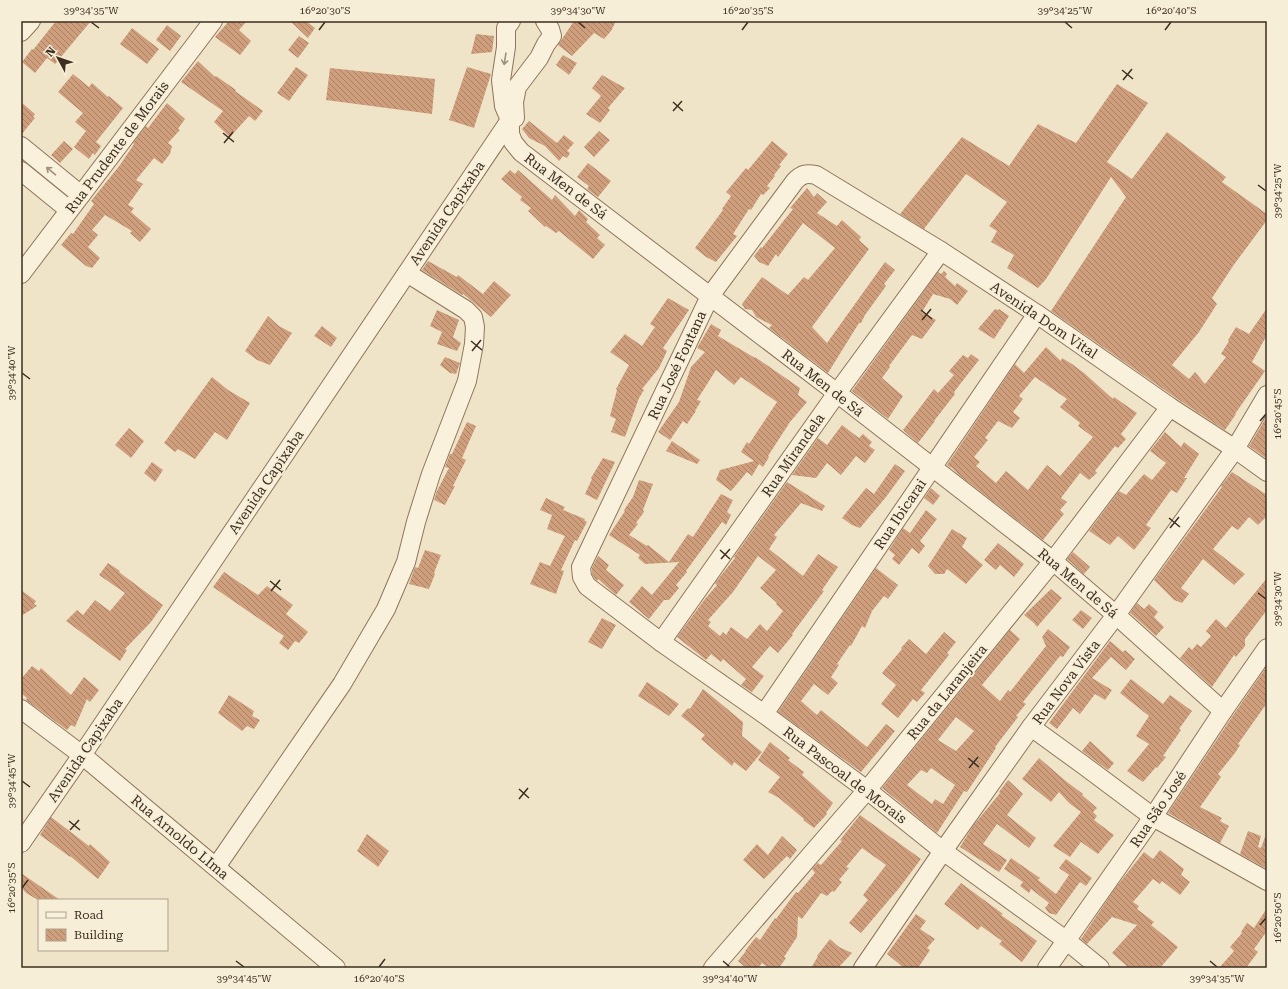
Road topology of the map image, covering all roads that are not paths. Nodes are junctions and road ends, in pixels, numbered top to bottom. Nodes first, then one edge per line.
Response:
1 (31, 21) edge
2 (213, 21) edge
3 (511, 21) edge
4 (549, 29) edge
5 (21, 32) edge
6 (510, 120) junction
7 (21, 146) edge
8 (521, 152) junction
9 (21, 171) edge
10 (816, 175) joint
11 (80, 195) junction
12 (69, 210) junction
13 (941, 250) junction
14 (406, 273) junction
15 (21, 274) edge
16 (710, 296) junction
17 (1036, 314) junction
18 (837, 393) junction
19 (1267, 395) edge
20 (1170, 407) junction
21 (1235, 449) junction
22 (932, 467) junction
23 (1267, 472) edge
24 (1053, 561) junction
25 (587, 586) joint
26 (1116, 615) junction
27 (661, 642) junction
28 (1267, 648) edge
29 (21, 709) edge
30 (1223, 711) junction
31 (764, 714) junction
32 (1031, 727) junction
33 (82, 755) junction
34 (867, 790) junction
35 (1153, 817) junction
36 (21, 843) edge
37 (943, 851) junction
38 (216, 867) junction
39 (1267, 881) edge
40 (1067, 941) junction
41 (336, 968) edge
42 (713, 968) edge
43 (863, 968) edge
44 (1047, 968) edge
45 (1100, 968) edge

1 - 5 street
2 - 11 street, Rua Prudente de Morais
3 -> 6 street, Rua Men de Sá
4 - 8 street
6 - 8 street, Rua Men de Sá
6 - 14 street, Avenida Capixaba
11 -> 7 street
8 - 16 street, Rua Men de Sá
9 - 12 street
10 - 13 street, Avenida Dom Vital
10 - 16 street, Rua José Fontana
11 - 12 street, Rua Prudente de Morais
12 - 15 street, Rua Prudente de Morais
13 - 17 street, Avenida Dom Vital
13 - 18 street, Rua Mirandela
14 - 33 street, Avenida Capixaba
14 - 38 street
16 - 18 street, Rua Men de Sá
16 - 25 street, Rua José Fontana
17 - 20 street, Avenida Dom Vital
17 - 22 street, Rua Ibicarai
18 - 22 street, Rua Men de Sá
18 - 27 street, Rua Mirandela
19 - 21 street, Rua Nova Vista
20 - 21 street, Avenida Dom Vital
20 - 24 street, Rua da Laranjeira
21 - 23 street, Avenida Dom Vital
21 - 26 street, Rua Nova Vista
22 - 24 street, Rua Men de Sá
22 - 31 street, Rua Ibicarai
24 - 26 street, Rua Men de Sá
24 - 34 street, Rua da Laranjeira
25 - 27 street, Rua Pascoal de Morais
26 - 30 street, Rua Men de Sá
26 - 32 street, Rua Nova Vista
27 - 31 street, Rua Pascoal de Morais
28 - 30 street, Rua São José
29 - 33 street, Rua Arnoldo LIma
30 - 35 street, Rua São José
31 - 34 street, Rua Pascoal de Morais
32 - 35 street
32 - 37 street, Rua Nova Vista
33 - 36 street, Avenida Capixaba
33 - 38 street, Rua Arnoldo LIma
34 - 37 street, Rua Pascoal de Morais
34 - 42 street, Rua da Laranjeira
35 - 39 street
35 - 40 street, Rua São José
37 - 40 street, Rua Pascoal de Morais
37 - 43 street, Rua Nova Vista
38 - 41 street, Rua Arnoldo LIma
40 - 44 street, Rua São José
40 - 45 street, Rua Pascoal de Morais

